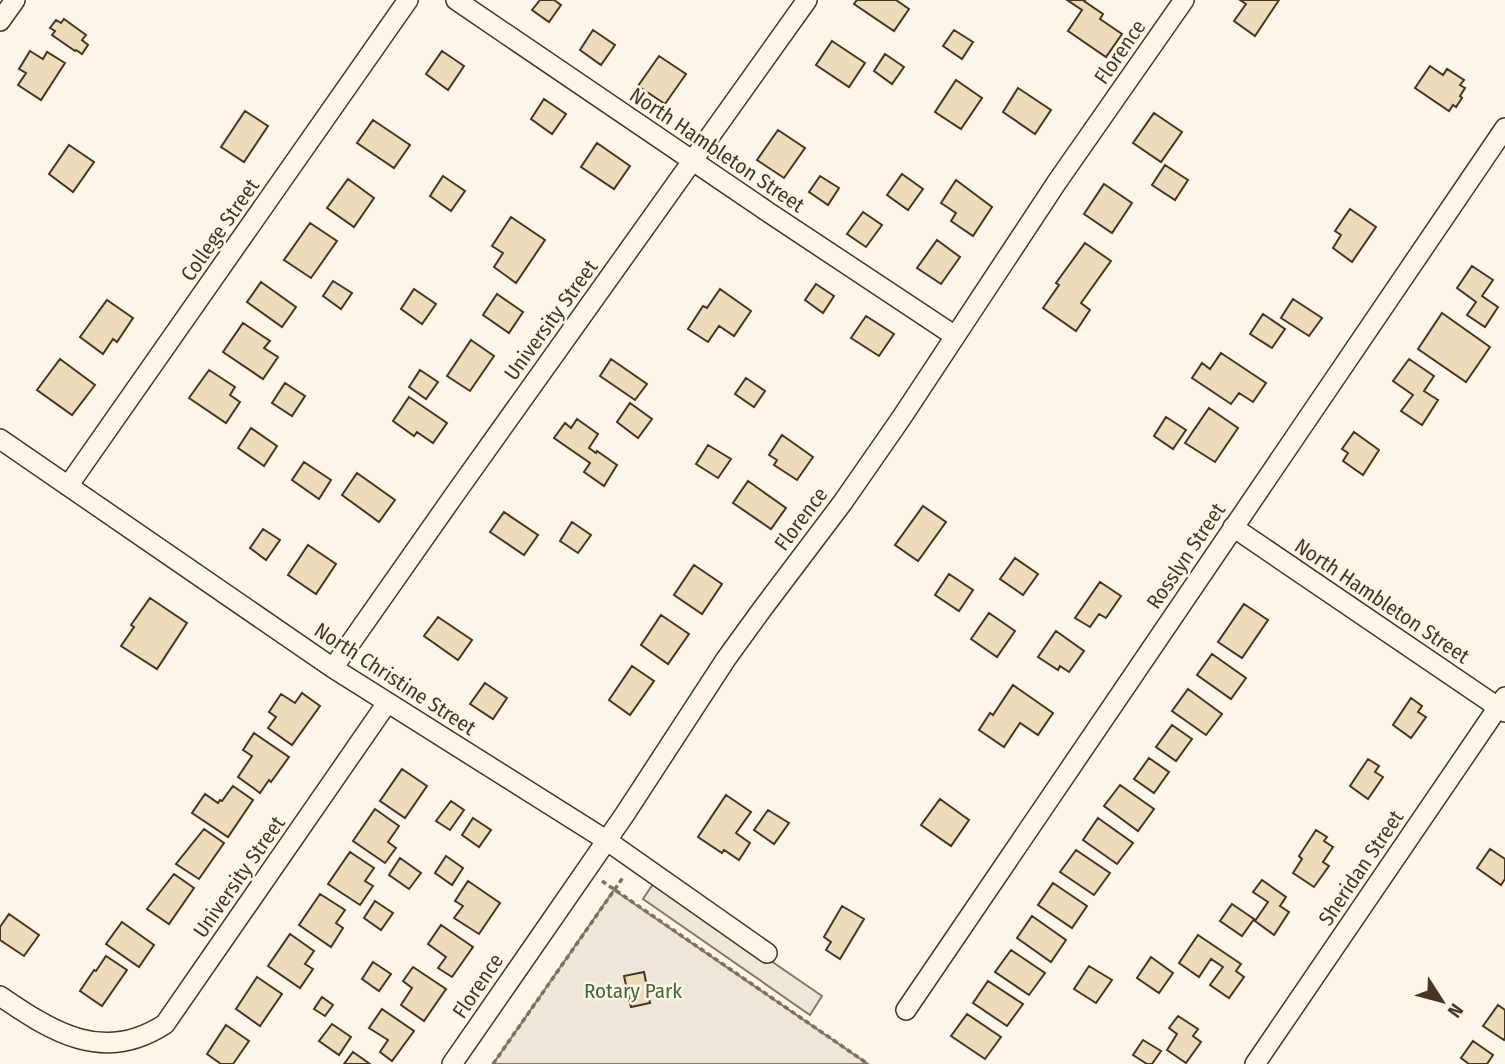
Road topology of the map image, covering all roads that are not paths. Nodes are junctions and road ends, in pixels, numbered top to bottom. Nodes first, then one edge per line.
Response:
1 (15, 0) edge
2 (408, 0) edge
3 (456, 0) edge
4 (807, 0) edge
5 (1184, 0) edge
6 (0, 21) edge
7 (1505, 128) edge
8 (693, 160) junction
9 (955, 335) junction
10 (0, 439) edge
11 (68, 486) junction
12 (1233, 527) junction
13 (333, 668) junction
14 (387, 703) junction
15 (1503, 705) edge
16 (606, 840) junction
17 (767, 953) dead end
18 (0, 996) edge
19 (906, 1010) dead end
20 (452, 1064) edge
21 (1255, 1064) edge

1 - 6 street
2 - 11 street, College Street
3 - 8 street, North Hambleton Street
4 - 8 street, University Street
5 - 9 street, Florence
7 - 12 street, Rosslyn Street
8 - 9 street, North Hambleton Street
8 - 13 street, University Street
9 - 16 street, Florence
10 - 11 street, North Christine Street
11 - 13 street, North Christine Street
12 - 15 street, North Hambleton Street
12 - 19 street, Rosslyn Street
13 - 14 street, North Christine Street
14 - 16 street, North Christine Street
14 - 18 street, University Street
15 - 21 street, Sheridan Street
16 - 17 street, North Christine Street
16 - 20 street, Florence

